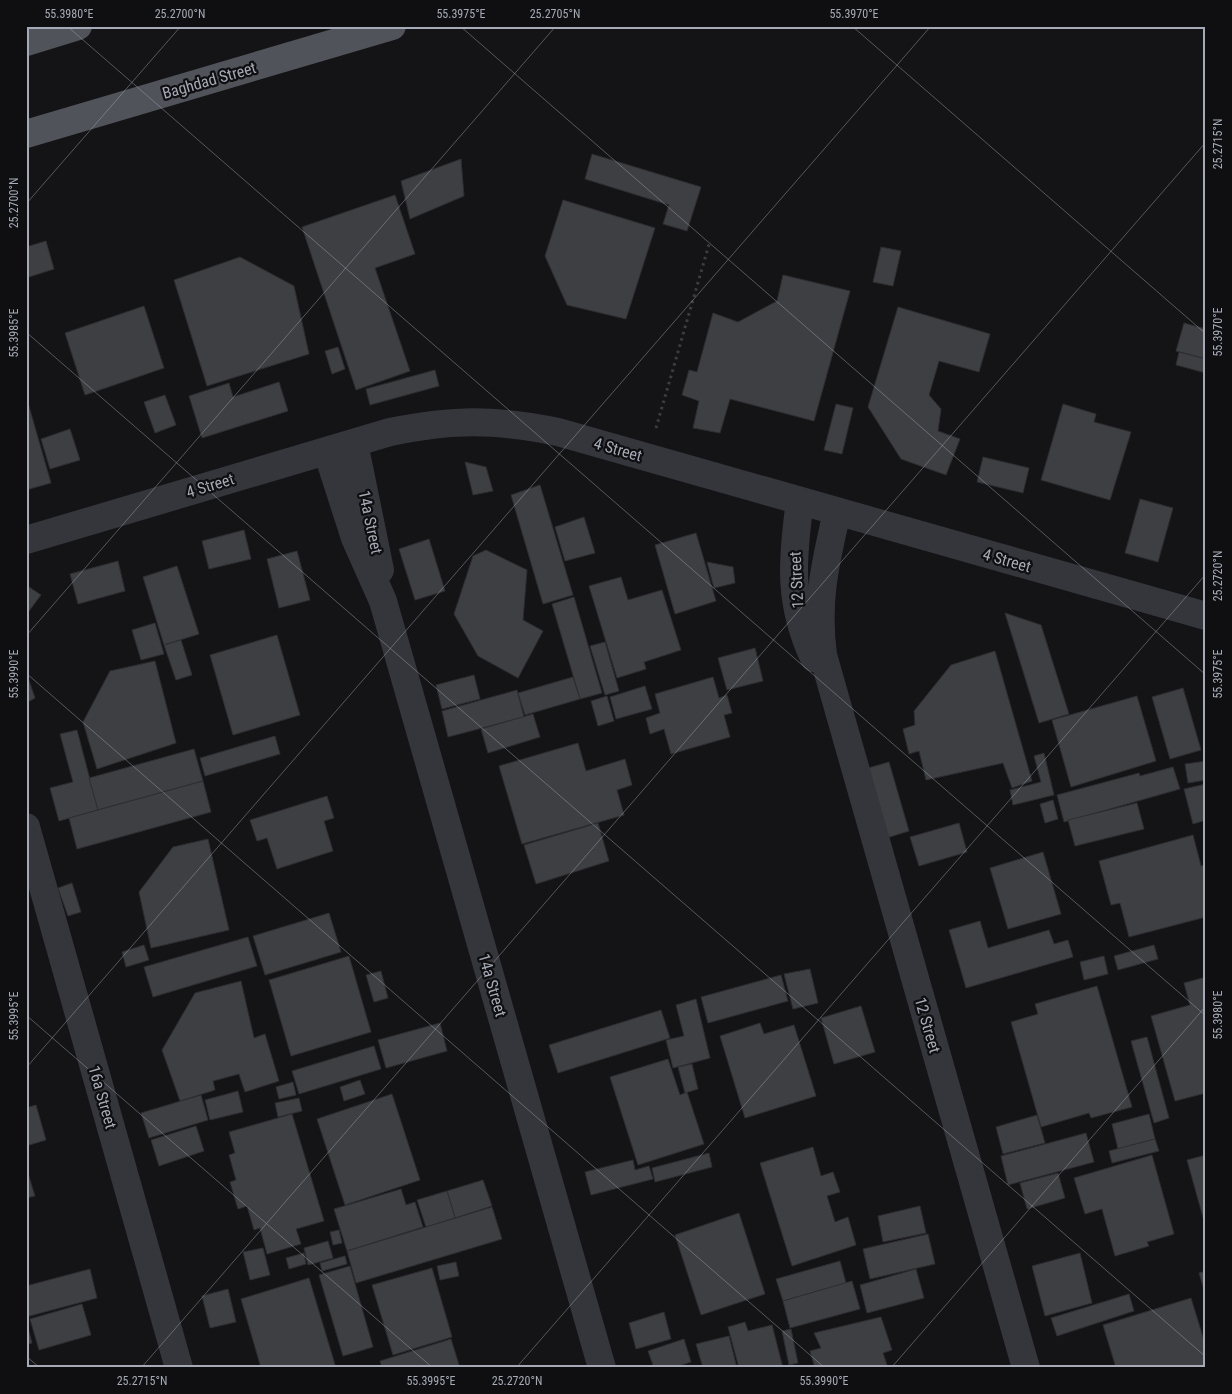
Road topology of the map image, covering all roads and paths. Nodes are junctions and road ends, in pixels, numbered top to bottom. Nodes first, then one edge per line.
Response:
1 (78, 26) edge
2 (392, 26) edge
3 (26, 42) edge
4 (26, 134) edge
5 (710, 241) dead end
6 (354, 443) junction
7 (327, 451) junction
8 (647, 458) junction
9 (800, 501) junction
10 (838, 512) junction
11 (26, 540) edge
12 (383, 602) junction
13 (1206, 616) edge
14 (830, 682) junction
15 (26, 827) edge
16 (179, 1368) edge
17 (602, 1368) edge
18 (1026, 1368) edge

1 - 3 main road
2 - 4 main road, Baghdad Street
5 - 8 path
6 - 7 street, 4 Street
6 - 8 street, 4 Street
6 - 12 street, 14a Street
7 - 11 street, 4 Street
7 - 12 street, 14a Street
8 - 9 street, 4 Street
9 - 10 street, 4 Street
9 - 14 street, 12 Street
10 - 13 street, 4 Street
10 - 14 street, 12 Street
12 - 17 street, 14a Street
14 - 18 street, 12 Street
15 - 16 street, 16a Street

